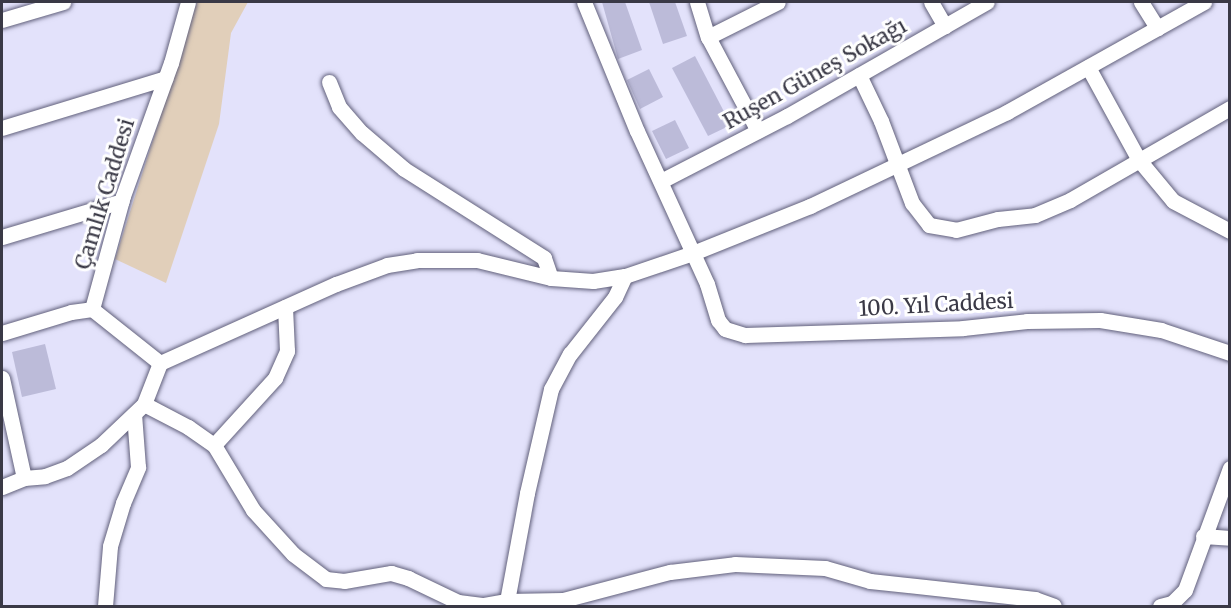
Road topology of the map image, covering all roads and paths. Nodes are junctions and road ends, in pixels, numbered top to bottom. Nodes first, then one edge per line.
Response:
1 (63, 2) edge
2 (188, 2) edge
3 (584, 2) edge
4 (697, 2) edge
5 (778, 2) edge
6 (932, 2) edge
7 (987, 2) edge
8 (1142, 2) edge
9 (1204, 2) edge
10 (2, 20) edge
11 (945, 26) junction
12 (1157, 28) junction
13 (708, 38) junction
14 (1088, 67) junction
15 (859, 75) junction
16 (165, 78) junction
17 (329, 82) dead end
18 (1230, 108) edge
19 (2, 128) edge
20 (758, 131) junction
21 (1139, 160) junction
22 (896, 165) junction
23 (661, 181) junction
24 (122, 201) junction
25 (1230, 231) edge
26 (2, 237) edge
27 (693, 253) junction
28 (625, 276) junction
29 (551, 278) junction
30 (285, 308) junction
31 (92, 309) junction
32 (2, 333) edge
33 (1230, 353) edge
34 (160, 363) junction
35 (2, 378) edge
36 (139, 409) junction
37 (214, 445) junction
38 (1230, 468) edge
39 (24, 478) junction
40 (2, 487) edge
41 (1203, 536) junction
42 (1230, 538) edge
43 (507, 601) junction
44 (489, 605) edge
45 (1166, 605) edge
46 (105, 606) edge
47 (1054, 606) edge

1 - 10 street
2 - 16 street, Çamlık Caddesi
3 - 23 street, 100. Yıl Caddesi
4 - 13 street
5 - 13 street
6 - 11 street
7 - 11 street, Ruşen Güneş Sokağı
8 - 12 street
9 - 12 street
11 - 15 street, Ruşen Güneş Sokağı
12 - 14 street
13 - 20 street
14 - 21 street
14 - 22 street
15 - 20 street, Ruşen Güneş Sokağı
15 - 22 street
16 - 19 street
16 - 24 street, Çamlık Caddesi
17 - 29 street
18 - 21 street
20 - 23 street, Ruşen Güneş Sokağı
21 - 22 street
21 - 25 street
22 - 27 street
23 - 27 street, 100. Yıl Caddesi
24 - 26 street
24 - 31 street, Çamlık Caddesi
27 - 28 street
27 - 33 street, 100. Yıl Caddesi
28 - 29 street
28 - 43 street
29 - 30 street
30 - 34 street
30 - 37 street
31 - 32 street
31 - 34 street
34 - 36 street
35 - 39 street
36 - 37 street
36 - 39 street
36 - 46 street
37 - 44 street
38 - 41 street
39 - 40 street
41 - 42 street
41 - 45 street
43 - 44 street
43 - 47 street

